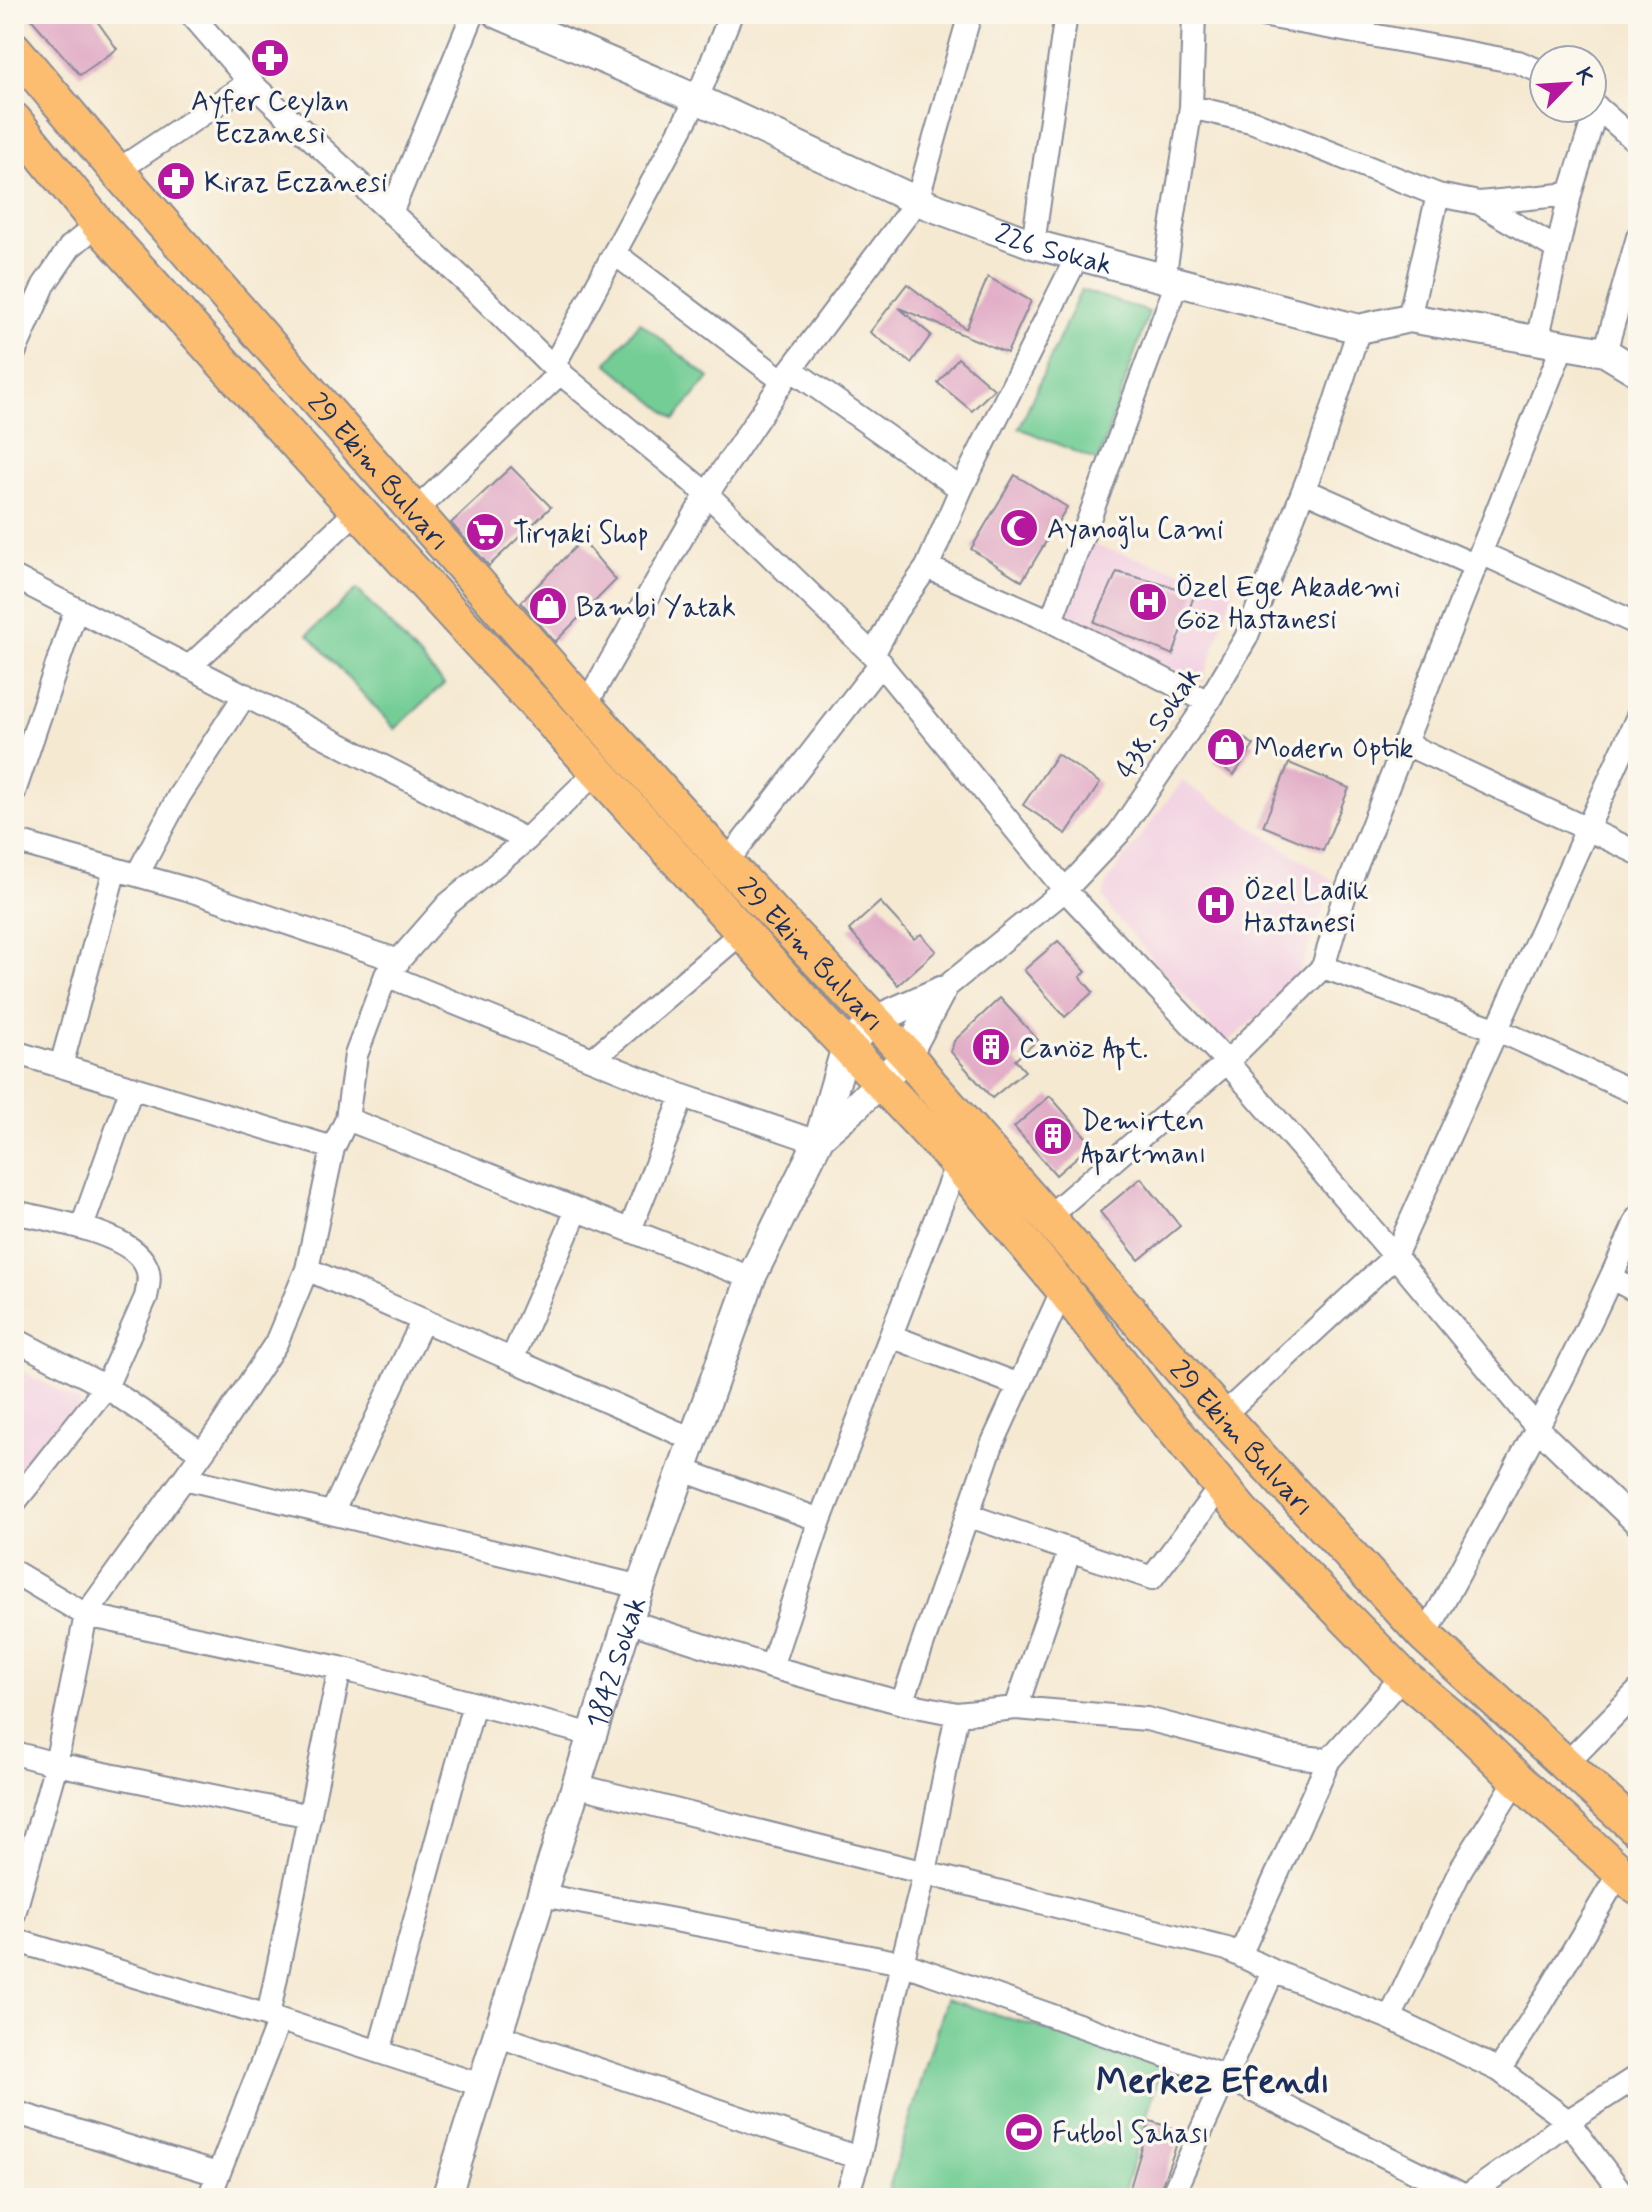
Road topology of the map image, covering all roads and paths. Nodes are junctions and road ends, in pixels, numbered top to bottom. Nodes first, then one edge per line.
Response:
1 (191, 14) edge
2 (473, 14) edge
3 (498, 14) edge
4 (731, 14) edge
5 (970, 14) edge
6 (1066, 14) edge
7 (1194, 14) edge
8 (1257, 14) edge
9 (14, 49) edge
10 (1528, 66) edge
11 (250, 82) junction
12 (697, 99) junction
13 (1191, 107) junction
14 (1608, 116) edge
15 (14, 120) edge
16 (1590, 124) edge
17 (1638, 143) edge
18 (117, 171) junction
19 (1570, 194) junction
20 (1438, 195) junction
21 (917, 201) junction
22 (1479, 203) junction
23 (391, 213) junction
24 (98, 224) junction
25 (1638, 237) edge
26 (1033, 244) junction
27 (1557, 249) junction
28 (614, 253) junction
29 (1077, 257) junction
30 (1170, 280) junction
31 (1409, 318) junction
32 (1359, 329) junction
33 (16, 341) edge
34 (1550, 343) junction
35 (1605, 352) junction
36 (557, 370) junction
37 (1638, 372) edge
38 (787, 375) junction
39 (961, 489) junction
40 (1304, 490) junction
41 (707, 494) junction
42 (358, 510) junction
43 (413, 513) junction
44 (1479, 560) junction
45 (927, 567) junction
46 (14, 577) edge
47 (76, 609) junction
48 (1051, 621) junction
49 (1638, 624) edge
50 (877, 659) junction
51 (189, 667) junction
52 (245, 695) junction
53 (1208, 702) junction
54 (585, 706) junction
55 (1638, 716) edge
56 (1404, 743) junction
57 (597, 771) junction
58 (14, 792) edge
59 (1588, 828) junction
60 (526, 840) junction
61 (14, 841) edge
62 (1638, 853) edge
63 (726, 863) junction
64 (126, 872) junction
65 (1065, 890) junction
66 (742, 932) junction
67 (1323, 967) junction
68 (392, 968) junction
69 (941, 991) junction
70 (875, 1020) junction
71 (1498, 1030) junction
72 (846, 1047) junction
73 (14, 1052) edge
74 (907, 1055) junction
75 (593, 1059) junction
76 (1227, 1062) junction
77 (61, 1066) junction
78 (879, 1082) junction
79 (132, 1087) junction
80 (1638, 1094) edge
81 (683, 1096) junction
82 (347, 1119) junction
83 (818, 1141) junction
84 (333, 1148) junction
85 (957, 1163) junction
86 (577, 1210) junction
87 (14, 1212) edge
88 (1048, 1217) junction
89 (1638, 1217) edge
90 (82, 1227) junction
91 (630, 1230) junction
92 (1395, 1256) junction
93 (307, 1269) junction
94 (751, 1278) junction
95 (1612, 1278) junction
96 (1063, 1289) junction
97 (1638, 1292) edge
98 (423, 1320) junction
99 (891, 1336) junction
100 (14, 1339) edge
101 (512, 1359) junction
102 (1019, 1385) junction
103 (106, 1387) junction
104 (1222, 1416) junction
105 (1538, 1429) junction
106 (692, 1439) junction
107 (202, 1453) junction
108 (683, 1470) junction
109 (184, 1478) junction
110 (1221, 1486) junction
111 (14, 1503) edge
112 (332, 1513) junction
113 (967, 1515) junction
114 (820, 1520) junction
115 (1638, 1525) edge
116 (1070, 1550) junction
117 (14, 1572) edge
118 (641, 1587) junction
119 (86, 1615) junction
120 (628, 1621) junction
121 (1425, 1636) junction
122 (771, 1667) junction
123 (340, 1668) junction
124 (1403, 1676) junction
125 (1638, 1691) edge
126 (902, 1703) junction
127 (474, 1704) junction
128 (1016, 1708) junction
129 (957, 1714) junction
130 (593, 1735) junction
131 (14, 1753) edge
132 (1329, 1760) junction
133 (56, 1764) junction
134 (1565, 1765) junction
135 (1517, 1779) junction
136 (575, 1785) junction
137 (310, 1816) junction
138 (1638, 1830) edge
139 (925, 1872) junction
140 (1629, 1879) edge
141 (542, 1895) junction
142 (14, 1914) edge
143 (14, 1940) edge
144 (1240, 1955) junction
145 (902, 1963) junction
146 (1273, 1971) junction
147 (273, 2018) junction
148 (1390, 2018) junction
149 (496, 2035) junction
150 (379, 2052) junction
151 (1499, 2070) junction
152 (1638, 2076) edge
153 (1226, 2077) junction
154 (481, 2085) junction
155 (14, 2112) edge
156 (1568, 2121) junction
157 (859, 2158) junction
158 (217, 2174) junction
159 (1464, 2197) edge
160 (209, 2198) edge
161 (446, 2198) edge
162 (846, 2198) edge
163 (1171, 2198) edge
164 (1626, 2198) edge

1 - 11 street
2 - 23 street
3 - 12 street, 226 Sokak
4 - 12 street
5 - 21 street
6 - 26 street
7 - 13 street
8 - 10 street
9 - 18 main road, 29 Ekim Bulvarı
11 - 18 street
11 - 23 street
12 - 21 street, 226 Sokak
12 - 28 street
13 - 20 street
13 - 30 street
14 - 17 street
15 - 24 main road, 29 Ekim Bulvarı
16 - 19 street
18 - 43 main road, 29 Ekim Bulvarı
19 - 22 street
19 - 27 street
20 - 22 street
20 - 31 street
21 - 26 street, 226 Sokak
21 - 38 street
22 - 27 street
23 - 36 street
24 - 33 street
24 - 42 main road, 29 Ekim Bulvarı
25 - 35 street
26 - 29 street, 226 Sokak
27 - 34 street
28 - 36 street
28 - 38 street
29 - 30 street, 226 Sokak
29 - 39 street
30 - 32 street, 226 Sokak
30 - 48 street
31 - 32 street, 226 Sokak
31 - 34 street, 226 Sokak
32 - 40 street, 438. Sokak
34 - 35 street, 226 Sokak
34 - 44 street
35 - 37 street, 226 Sokak
36 - 41 street
36 - 43 street
38 - 39 street
38 - 41 street
39 - 45 street
40 - 44 street
40 - 53 street, 438. Sokak
41 - 50 street
41 - 54 street
42 - 51 street
42 - 57 main road, 29 Ekim Bulvarı
43 - 54 main road, 29 Ekim Bulvarı
44 - 49 street
44 - 56 street
45 - 48 street
45 - 50 street
46 - 47 street
47 - 51 street
47 - 58 street
48 - 53 street
50 - 63 street
50 - 65 street
51 - 52 street
52 - 60 street
52 - 64 street
53 - 65 street, 438. Sokak
54 - 63 main road, 29 Ekim Bulvarı
55 - 59 street
56 - 59 street
56 - 67 street
57 - 60 street
57 - 66 main road, 29 Ekim Bulvarı
59 - 62 street
59 - 71 street
60 - 68 street
61 - 64 street
63 - 70 main road, 29 Ekim Bulvarı
64 - 68 street
64 - 77 street
65 - 69 street, 438. Sokak
65 - 76 street
66 - 72 main road, 29 Ekim Bulvarı
66 - 75 street
67 - 71 street
67 - 76 street
68 - 75 street
68 - 82 street
69 - 70 street
69 - 74 street
70 - 72 street
70 - 74 main road, 29 Ekim Bulvarı
71 - 80 street
71 - 92 street
72 - 78 main road, 29 Ekim Bulvarı
72 - 83 street
73 - 77 street
74 - 78 street
74 - 88 main road, 29 Ekim Bulvarı
75 - 81 street
76 - 88 street
76 - 92 street
77 - 79 street
78 - 83 street
78 - 85 main road, 29 Ekim Bulvarı
79 - 84 street
79 - 90 street
81 - 83 street
81 - 91 street
82 - 84 street
82 - 86 street
83 - 94 street, 1842 Sokak
84 - 93 street
85 - 96 main road, 29 Ekim Bulvarı
85 - 99 street
86 - 91 street
86 - 101 street
87 - 90 street
88 - 104 main road, 29 Ekim Bulvarı
89 - 95 street
90 - 103 street
91 - 94 street
92 - 104 street
92 - 105 street
93 - 98 street
93 - 107 street
94 - 106 street, 1842 Sokak
95 - 97 street
95 - 105 street
96 - 102 street
96 - 110 main road, 29 Ekim Bulvarı
98 - 101 street
98 - 112 street
99 - 102 street
99 - 114 street
100 - 103 street
101 - 106 street
102 - 113 street
103 - 107 street
103 - 111 street
104 - 121 main road, 29 Ekim Bulvarı
105 - 115 street
105 - 121 street
106 - 108 street, 1842 Sokak
107 - 109 street
108 - 114 street
108 - 118 street, 1842 Sokak
109 - 112 street
109 - 119 street
110 - 116 street
110 - 124 main road, 29 Ekim Bulvarı
112 - 118 street
113 - 116 street
113 - 126 street
114 - 122 street
116 - 128 street
117 - 119 street
118 - 120 street, 1842 Sokak
119 - 123 street
119 - 133 street
120 - 122 street
120 - 130 street, 1842 Sokak
121 - 134 main road, 29 Ekim Bulvarı
122 - 126 street
123 - 127 street
123 - 137 street
124 - 132 street
124 - 135 main road, 29 Ekim Bulvarı
125 - 134 street
126 - 129 street
127 - 130 street
127 - 150 street
128 - 129 street
128 - 132 street
129 - 139 street
130 - 136 street, 1842 Sokak
131 - 133 street
132 - 144 street
133 - 137 street
133 - 142 street
134 - 138 main road, 29 Ekim Bulvarı
135 - 140 main road, 29 Ekim Bulvarı
135 - 148 street
136 - 139 street
136 - 141 street, 1842 Sokak
137 - 147 street
139 - 144 street
139 - 145 street
140 - 151 street
141 - 145 street
141 - 149 street, 1842 Sokak
143 - 147 street
144 - 146 street
145 - 153 street
145 - 157 street
146 - 148 street
146 - 153 street
147 - 150 street
147 - 158 street
148 - 151 street
149 - 154 street, 1842 Sokak
149 - 157 street
150 - 154 street
151 - 156 street
152 - 156 street
153 - 159 street
153 - 163 street
154 - 161 street, 1842 Sokak
155 - 158 street
156 - 159 street
156 - 164 street
157 - 162 street
158 - 160 street

